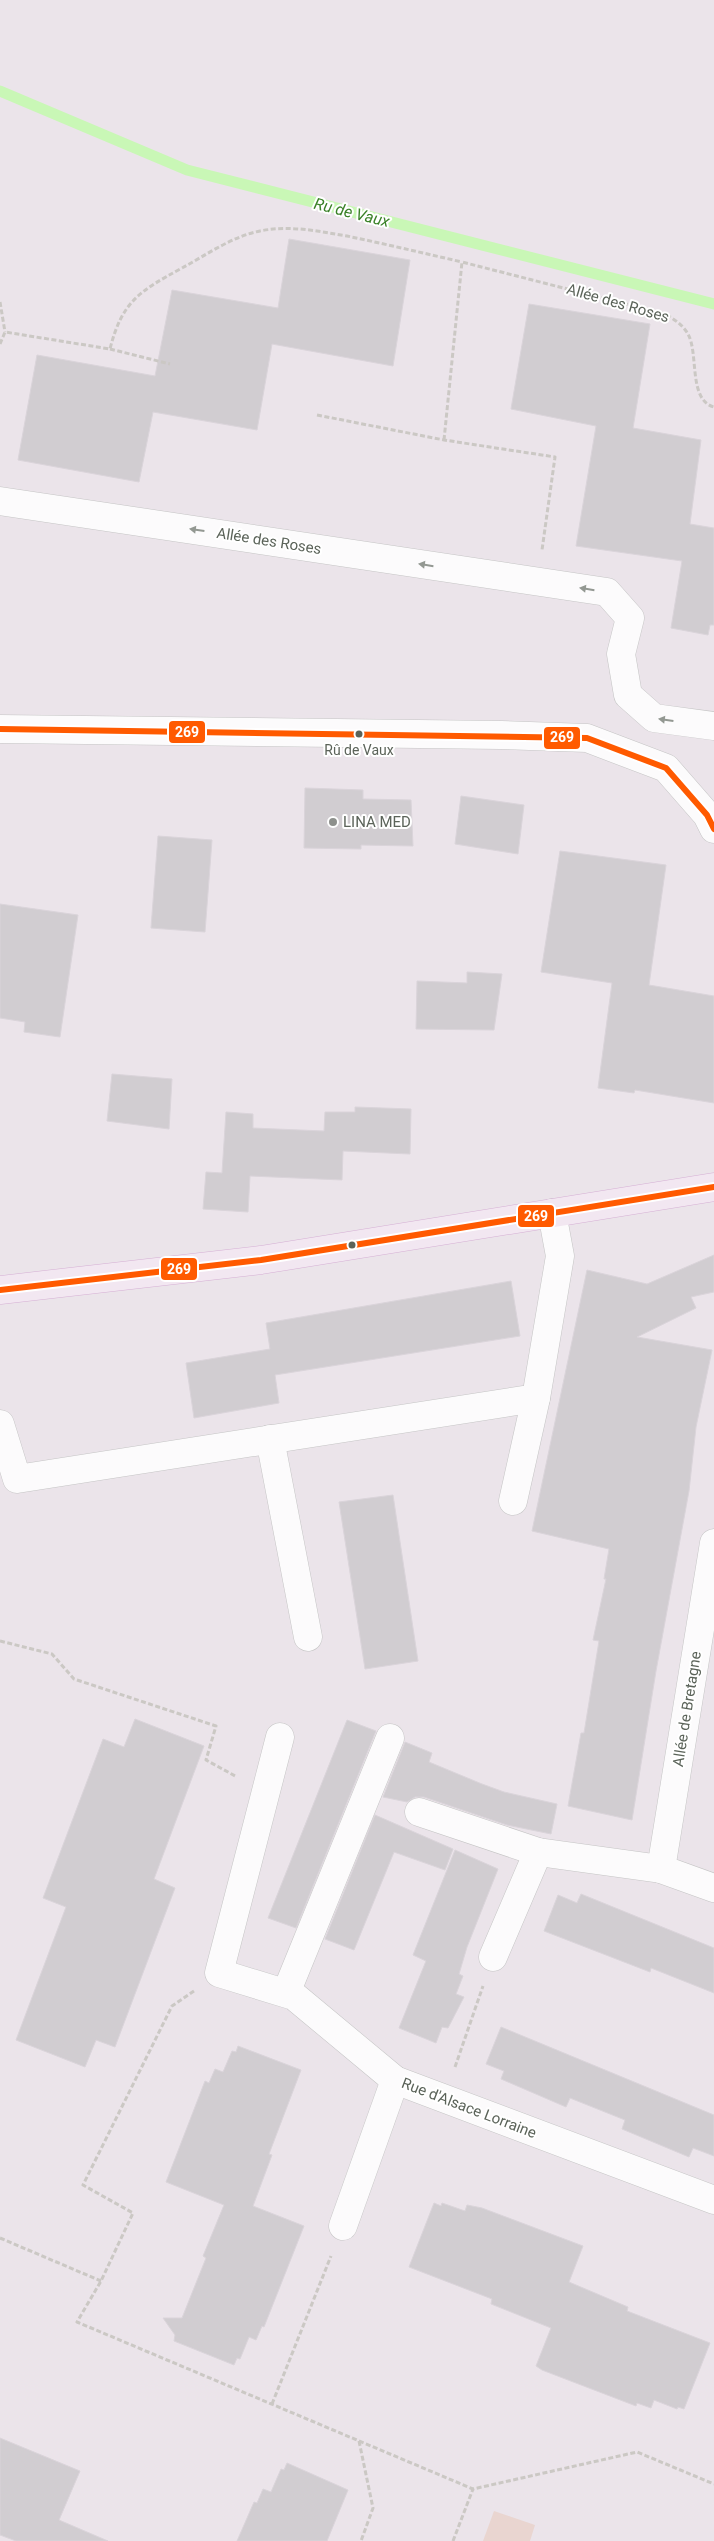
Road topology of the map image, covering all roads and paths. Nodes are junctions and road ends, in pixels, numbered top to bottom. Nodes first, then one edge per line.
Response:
1 (462, 262) junction
2 (0, 302) edge
3 (5, 332) junction
4 (0, 344) edge
5 (110, 349) junction
6 (170, 364) dead end
7 (714, 407) edge
8 (317, 415) dead end
9 (444, 440) junction
10 (0, 501) edge
11 (538, 581) junction
12 (714, 726) edge
13 (0, 729) edge
14 (714, 829) edge
15 (714, 1187) edge
16 (552, 1213) junction
17 (0, 1290) edge
18 (536, 1398) junction
19 (0, 1424) edge
20 (270, 1440) junction
21 (513, 1501) dead end
22 (714, 1548) edge
23 (308, 1636) dead end
24 (0, 1642) edge
25 (280, 1737) dead end
26 (390, 1738) dead end
27 (266, 1793) junction
28 (419, 1812) dead end
29 (538, 1852) junction
30 (661, 1869) junction
31 (714, 1888) edge
32 (493, 1957) joint
33 (219, 1973) junction
34 (286, 1993) junction
35 (395, 2080) junction
36 (444, 2099) junction
37 (714, 2200) edge
38 (343, 2226) joint
39 (0, 2238) edge
40 (101, 2281) junction
41 (272, 2404) junction
42 (360, 2441) junction
43 (714, 2484) edge
44 (473, 2489) junction
45 (361, 2541) edge
46 (453, 2541) edge

1 - 5 path, Allée des Roses
1 - 7 path, Allée des Roses
1 - 9 path
2 - 3 path
3 - 4 path
3 - 5 path
5 - 6 path
8 - 9 path
9 - 11 path
11 -> 10 street, Allée des Roses
12 -> 11 street, Allée des Roses
13 - 14 street
15 - 16 main road
16 - 17 main road
16 - 18 street
18 - 20 street
18 - 21 street
19 - 20 street
20 - 23 street
22 - 30 street, Allée de Bretagne
24 - 27 path
25 - 27 street
26 - 34 street
27 - 33 street
28 - 29 street
29 - 30 street
29 - 32 street
30 - 31 street
32 - 36 path
33 - 34 street, Rue d'Alsace Lorraine
33 - 40 path
34 - 35 street, Rue d'Alsace Lorraine
35 - 36 street, Rue d'Alsace Lorraine
35 - 38 street
36 - 37 street, Rue d'Alsace Lorraine
38 - 41 path
39 - 40 path
40 - 41 path
41 - 42 path
42 - 44 path
42 - 45 path
43 - 44 path
44 - 46 path

